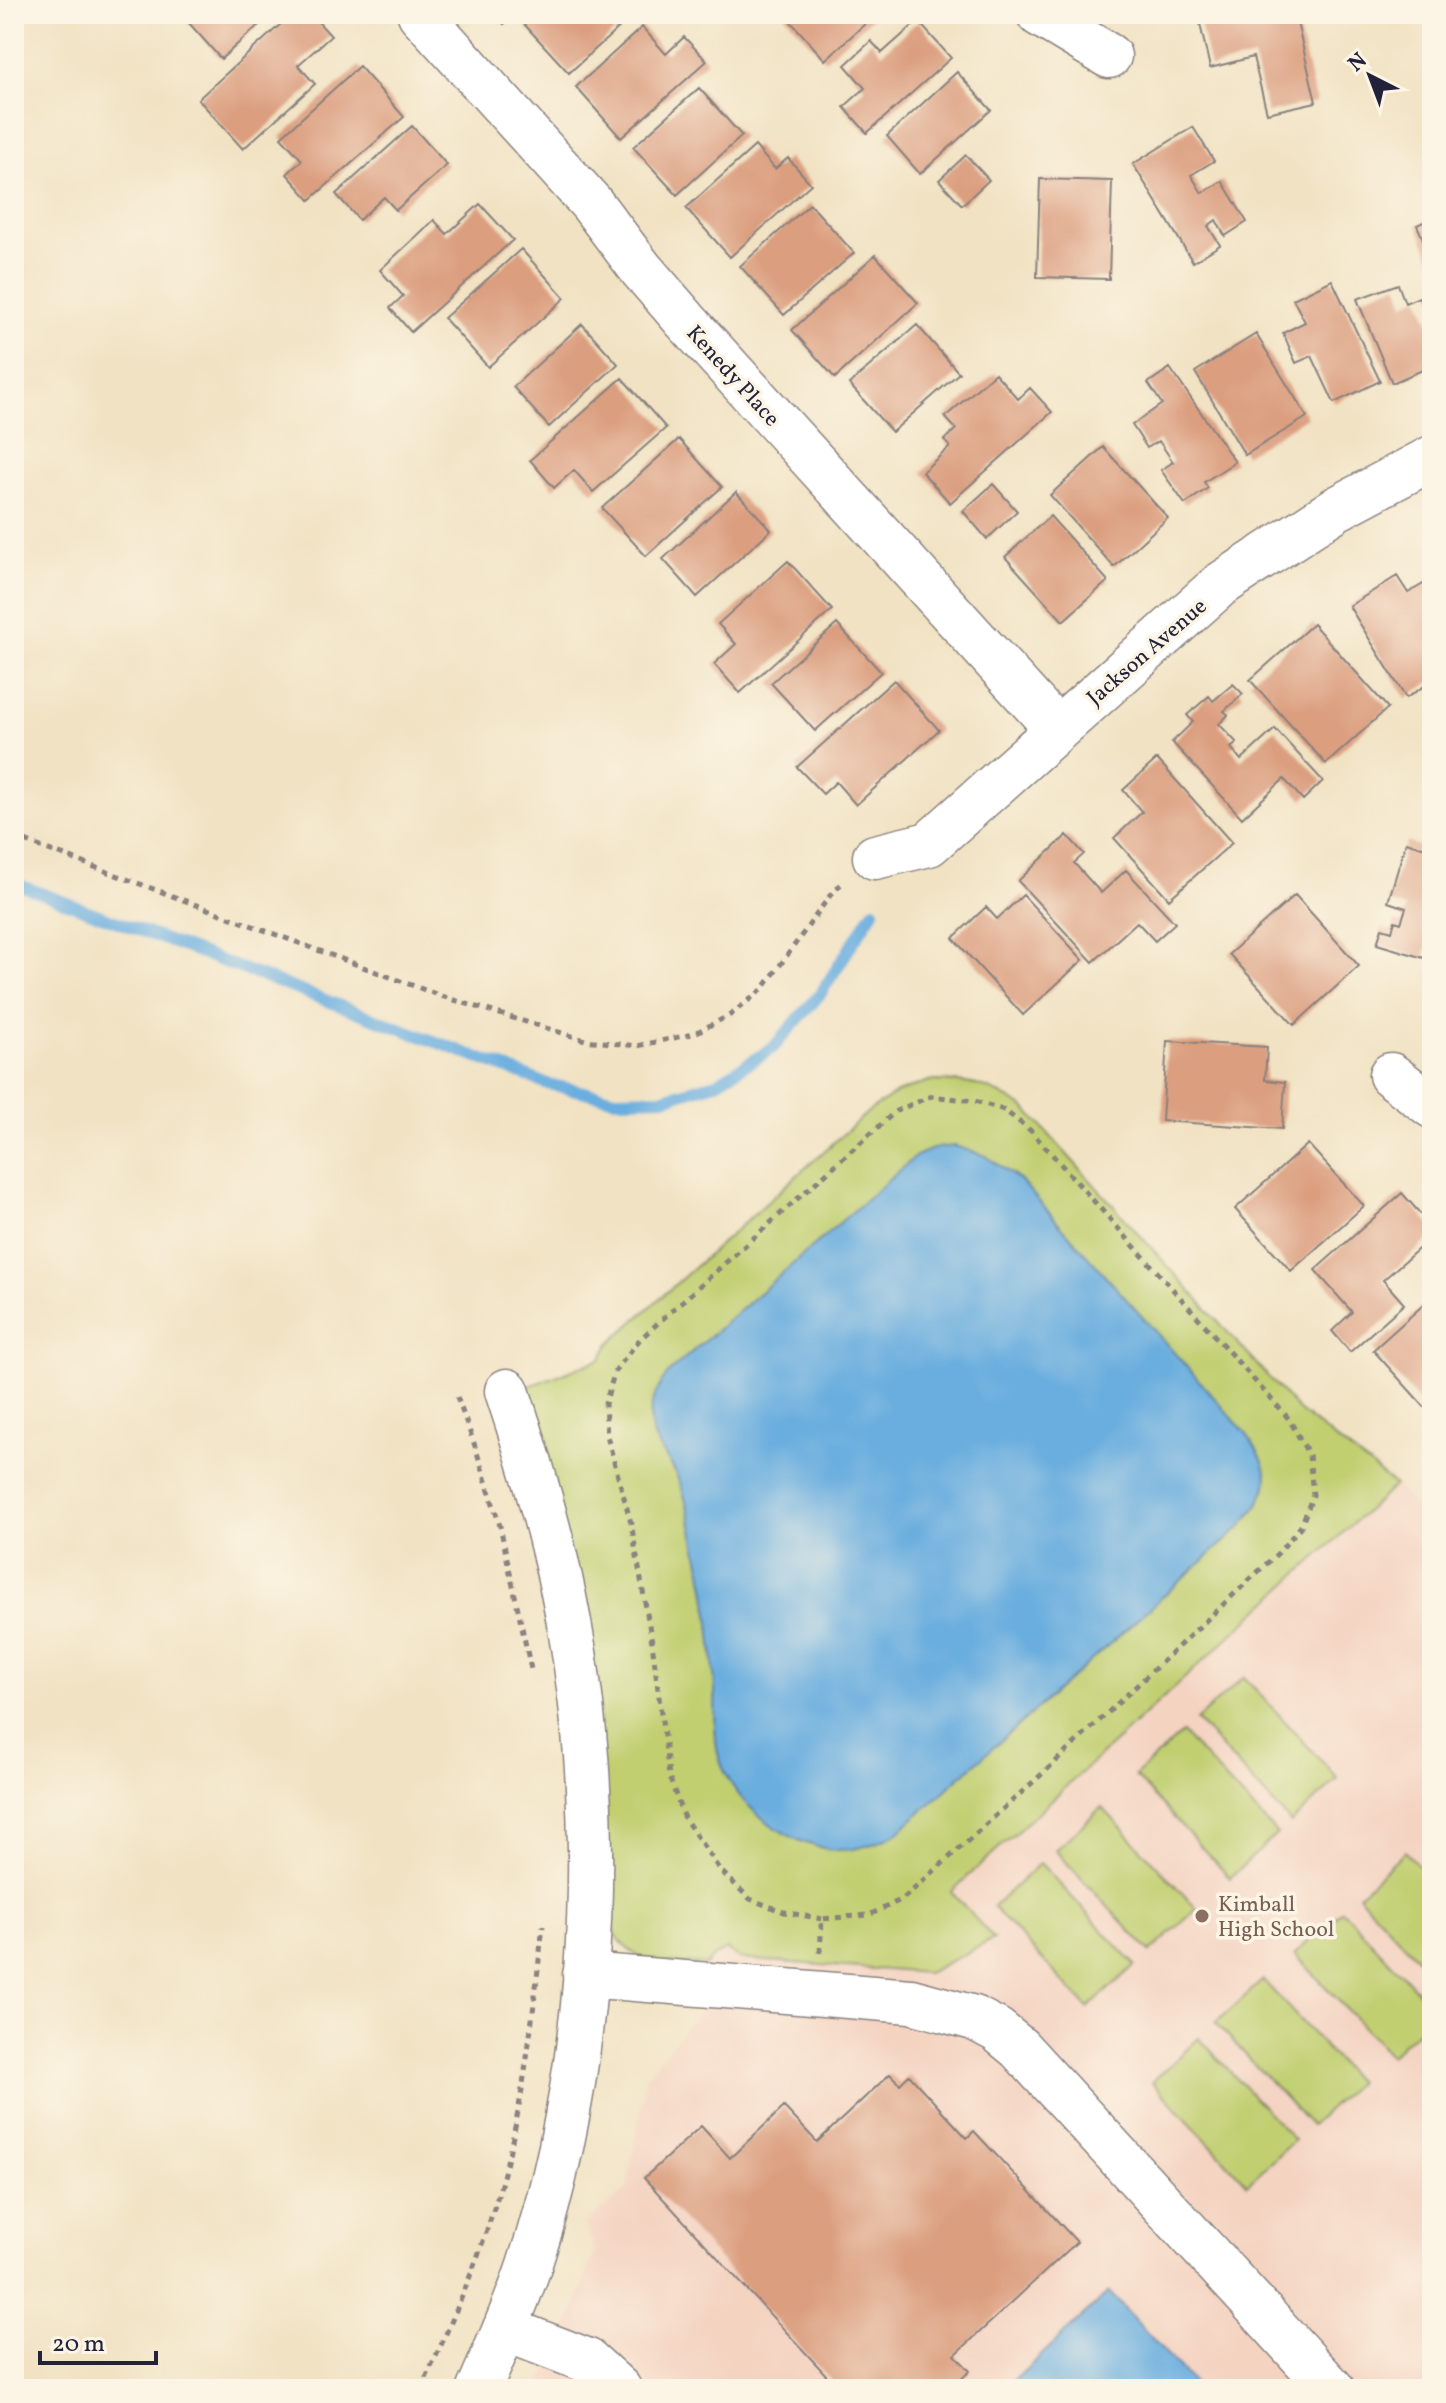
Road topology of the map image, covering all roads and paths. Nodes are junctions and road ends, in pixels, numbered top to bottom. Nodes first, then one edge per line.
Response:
1 (420, 14) edge
2 (1039, 14) edge
3 (1109, 56) dead end
4 (1432, 458) edge
5 (1057, 729) junction
6 (14, 837) edge
7 (875, 857) joint
8 (1391, 1075) dead end
9 (1432, 1106) edge
10 (507, 1391) dead end
11 (457, 1397) dead end
12 (534, 1682) dead end
13 (544, 1916) dead end
14 (822, 1919) junction
15 (585, 1975) junction
16 (819, 1994) junction
17 (505, 2329) junction
18 (421, 2389) edge
19 (479, 2389) edge
20 (619, 2389) edge
21 (1332, 2389) edge

1 - 5 street, Kenedy Place
2 - 3 street
4 - 5 street, Jackson Avenue
5 - 7 street, Jackson Avenue
6 - 7 path
8 - 9 street
10 - 15 street
11 - 12 path
13 - 18 path
14 - 14 path
14 - 16 path
15 - 16 street
15 - 17 street
16 - 21 street
17 - 19 street
17 - 20 street

